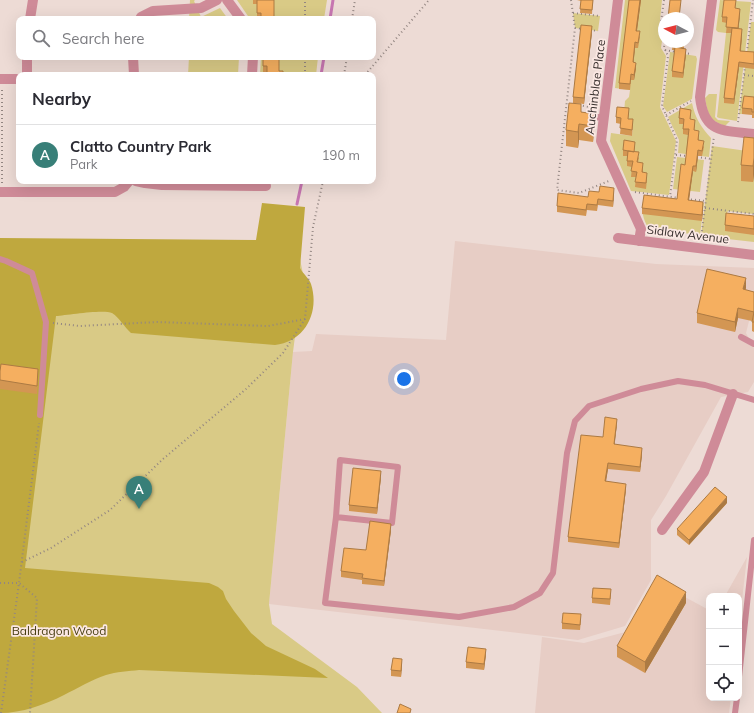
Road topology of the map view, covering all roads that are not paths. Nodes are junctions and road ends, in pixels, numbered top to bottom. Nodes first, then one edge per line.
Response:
1 (33, 0) edge
2 (217, 0) edge
3 (227, 0) edge
4 (618, 0) edge
5 (712, 0) edge
6 (30, 16) edge
7 (143, 16) edge
8 (239, 16) edge
9 (27, 60) edge
10 (133, 60) edge
11 (253, 60) edge
12 (27, 72) edge
13 (134, 72) edge
14 (252, 72) edge
15 (16, 79) edge
16 (1, 80) edge
17 (604, 116) junction
18 (585, 121) edge
19 (754, 134) edge
20 (126, 184) edge
21 (149, 184) edge
22 (240, 184) edge
23 (253, 184) edge
24 (266, 186) dead end
25 (1, 192) edge
26 (618, 238) dead end
27 (639, 241) junction
28 (754, 255) edge
29 (0, 259) edge
30 (741, 337) dead end
31 (754, 344) edge
32 (733, 394) junction
33 (754, 400) edge
34 (40, 414) road end
35 (336, 517) junction
36 (662, 530) dead end
37 (754, 540) edge
38 (740, 665) edge
39 (737, 701) edge
40 (735, 713) edge

1 - 6 street
2 - 7 street
3 - 8 street
4 - 17 street, Auchinblae Place
5 - 19 street
9 - 12 street
10 - 13 street
11 - 14 street
15 - 16 street
17 - 18 lane
17 - 27 street, Auchinblae Place
20 - 25 street
21 - 22 street
23 - 24 street
26 - 27 street, Sidlaw Avenue
27 - 28 street, Sidlaw Avenue
29 - 34 lane
30 - 31 lane
32 - 33 lane
32 - 35 lane
32 - 36 street
35 - 35 lane
37 - 38 lane
39 - 40 lane

